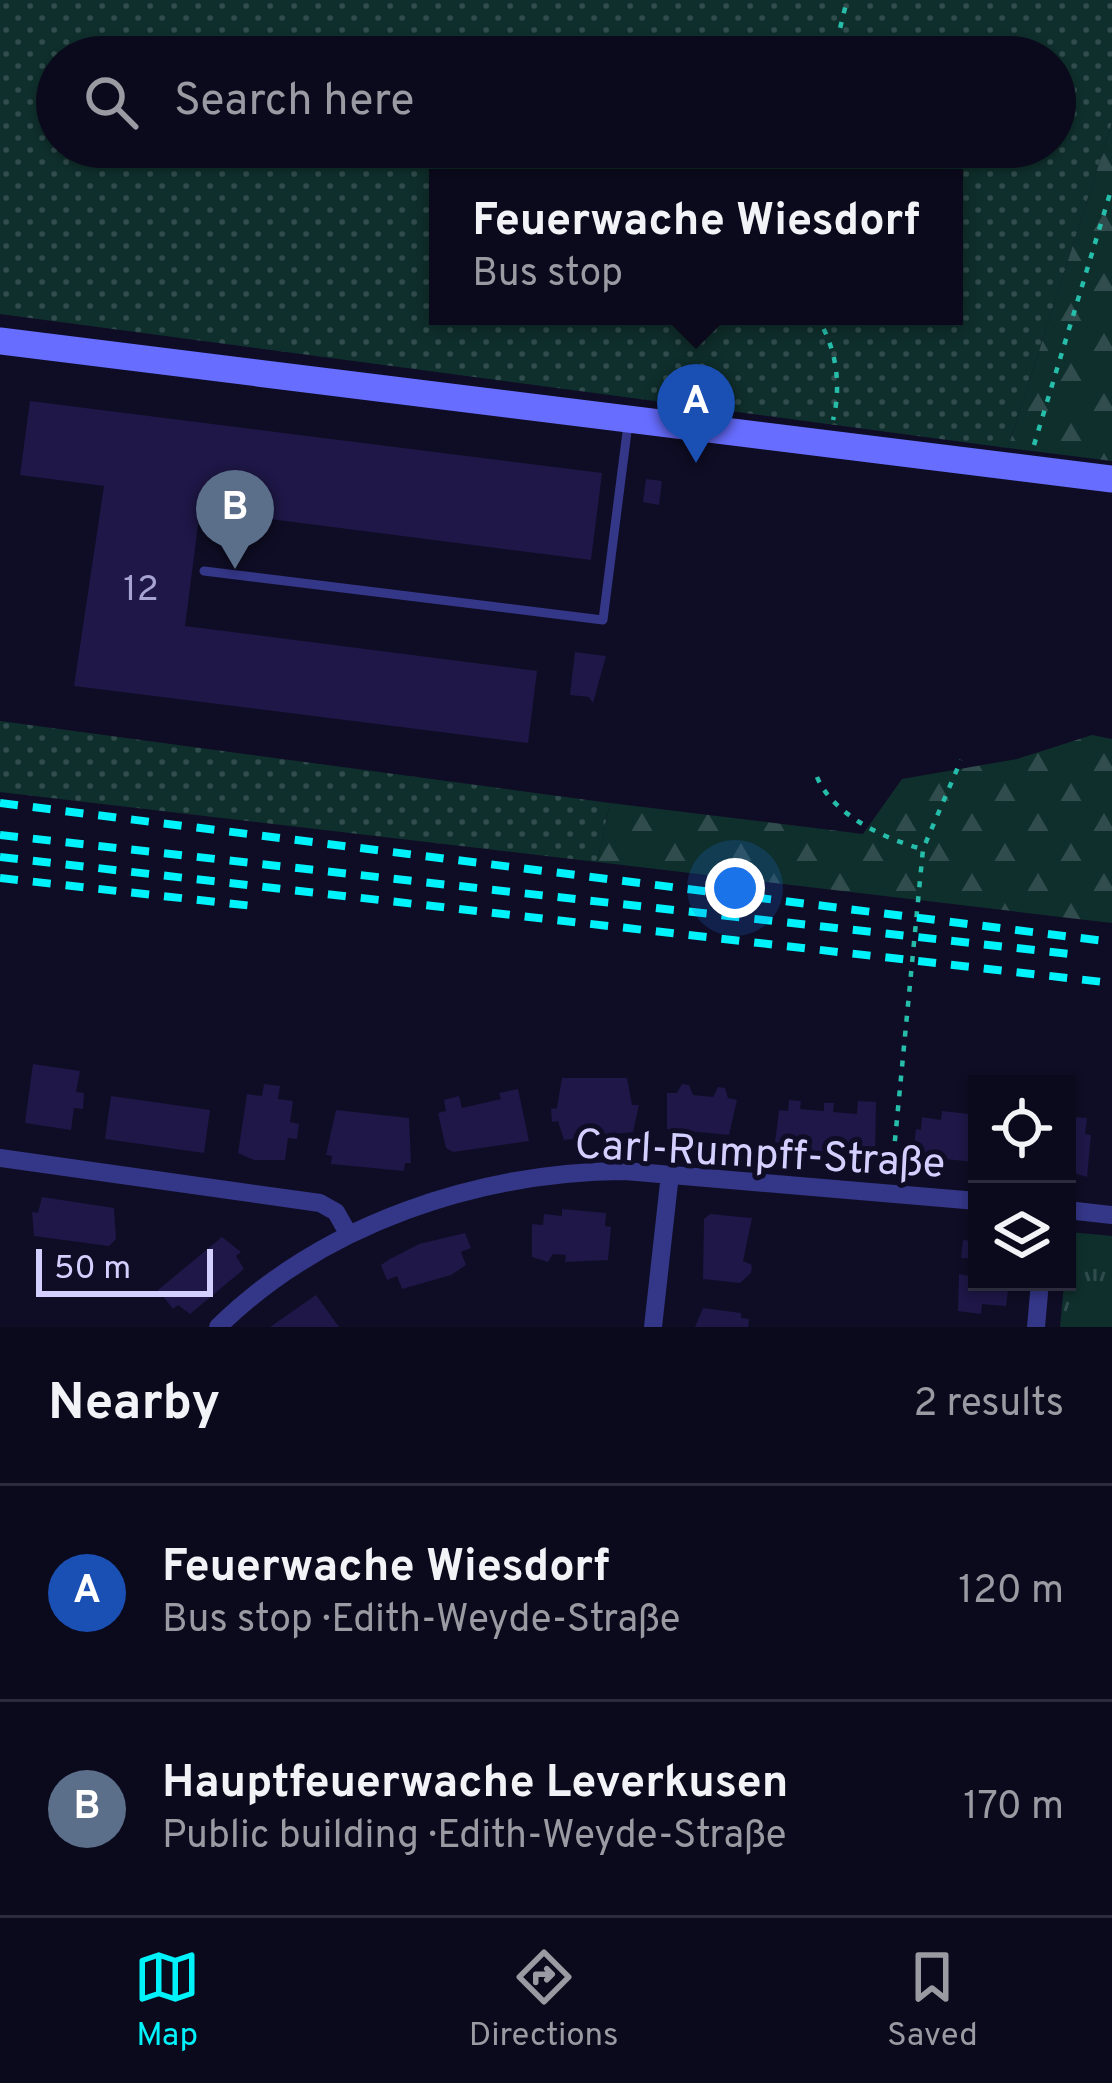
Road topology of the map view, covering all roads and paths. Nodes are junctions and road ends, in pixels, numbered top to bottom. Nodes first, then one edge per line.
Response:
1 (847, 0) edge
2 (838, 36) edge
3 (1112, 187) edge
4 (822, 325) edge
5 (0, 341) edge
6 (629, 418) junction
7 (830, 431) dead end
8 (1030, 458) dead end
9 (1112, 479) edge
10 (204, 571) dead end
11 (961, 760) dead end
12 (817, 777) dead end
13 (922, 849) junction
14 (0, 1158) edge
15 (670, 1174) junction
16 (890, 1193) junction
17 (968, 1200) edge
18 (1076, 1211) edge
19 (1112, 1215) edge
20 (350, 1235) junction
21 (1039, 1291) edge
22 (218, 1327) edge
23 (652, 1327) edge
24 (1036, 1327) edge

1 - 2 path
3 - 8 path
4 - 7 path
5 - 6 street
6 - 9 street
6 - 10 lane
11 - 13 path
12 - 13 path
13 - 16 path
14 - 20 street
15 - 16 street, Carl-Rumpff-Straße
15 - 20 street, Carl-Rumpff-Straße
15 - 23 street
16 - 17 street, Carl-Rumpff-Straße
18 - 19 street
20 - 22 street, Carl-Rumpff-Straße
21 - 24 street

